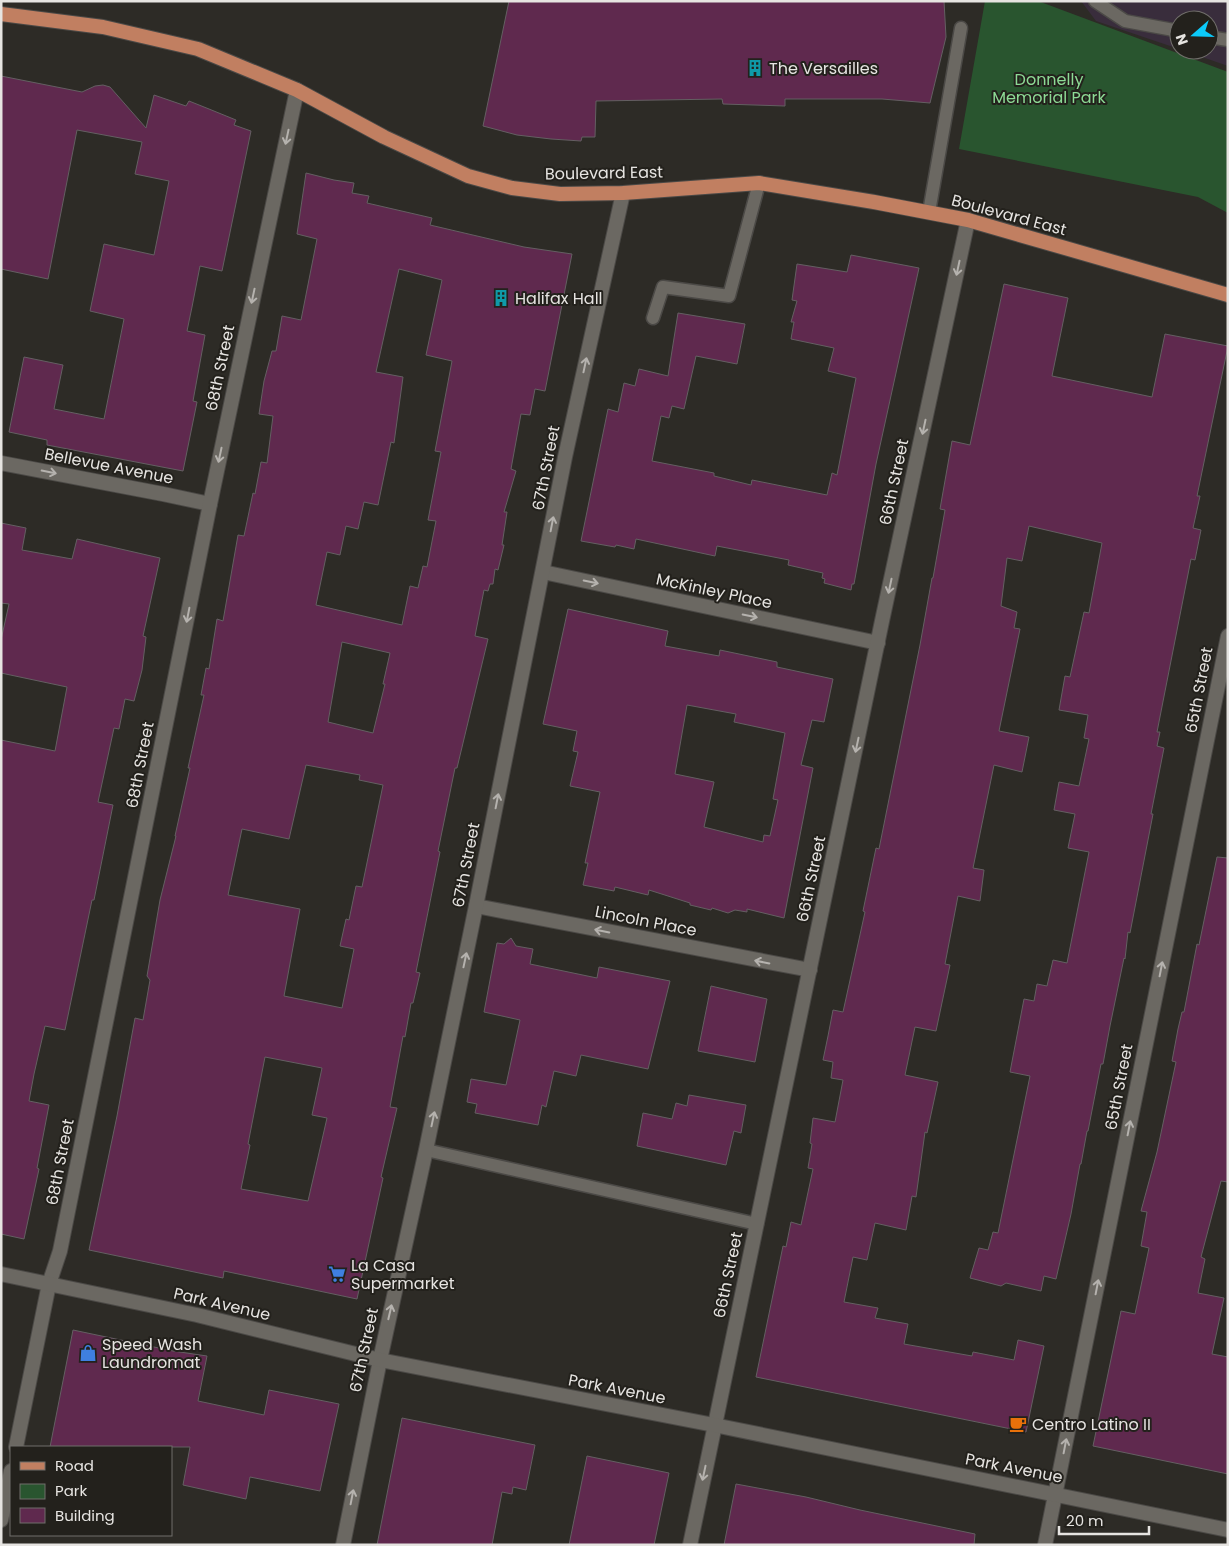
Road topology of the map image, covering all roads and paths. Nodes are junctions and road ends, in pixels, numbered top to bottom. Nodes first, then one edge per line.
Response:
1 (1095, 1) edge
2 (1, 14) edge
3 (961, 28) dead end
4 (1169, 29) edge
5 (297, 90) junction
6 (759, 183) junction
7 (623, 193) junction
8 (929, 212) junction
9 (968, 220) junction
10 (1228, 295) edge
11 (653, 318) dead end
12 (1, 462) edge
13 (210, 504) junction
14 (543, 572) junction
15 (1228, 636) edge
16 (878, 643) junction
17 (476, 906) junction
18 (810, 970) junction
19 (426, 1150) junction
20 (757, 1224) junction
21 (1, 1274) edge
22 (49, 1284) junction
23 (380, 1360) junction
24 (714, 1425) junction
25 (16, 1446) edge
26 (10, 1476) edge
27 (1055, 1494) junction
28 (1, 1520) edge
29 (1228, 1530) edge
30 (343, 1545) edge
31 (690, 1545) edge
32 (1045, 1545) edge

1 - 4 lane
2 - 5 main road, Boulevard East
3 - 8 lane
5 - 7 main road, Boulevard East
5 -> 13 street, 68th Street
6 - 7 main road, Boulevard East
6 - 8 main road, Boulevard East
6 - 11 lane
14 -> 7 street, 67th Street
8 - 9 main road, Boulevard East
9 - 10 main road, Boulevard East
9 -> 16 street, 66th Street
12 -> 13 street, Bellevue Avenue
13 -> 22 street, 68th Street
14 -> 16 street, McKinley Place
17 -> 14 street, 67th Street
27 -> 15 street, 65th Street
16 -> 18 street, 66th Street
18 -> 17 street, Lincoln Place
19 -> 17 street, 67th Street
18 - 20 street, 66th Street
19 - 20 lane
23 -> 19 street, 67th Street
20 - 24 street, 66th Street
21 - 22 street, Park Avenue
22 - 23 street, Park Avenue
22 - 25 street, 68th Street
23 - 24 street, Park Avenue
30 -> 23 street, 67th Street
24 - 27 street, Park Avenue
24 -> 31 street, 66th Street
26 - 28 street
27 - 29 street, Park Avenue
27 - 32 street, 65th Street

